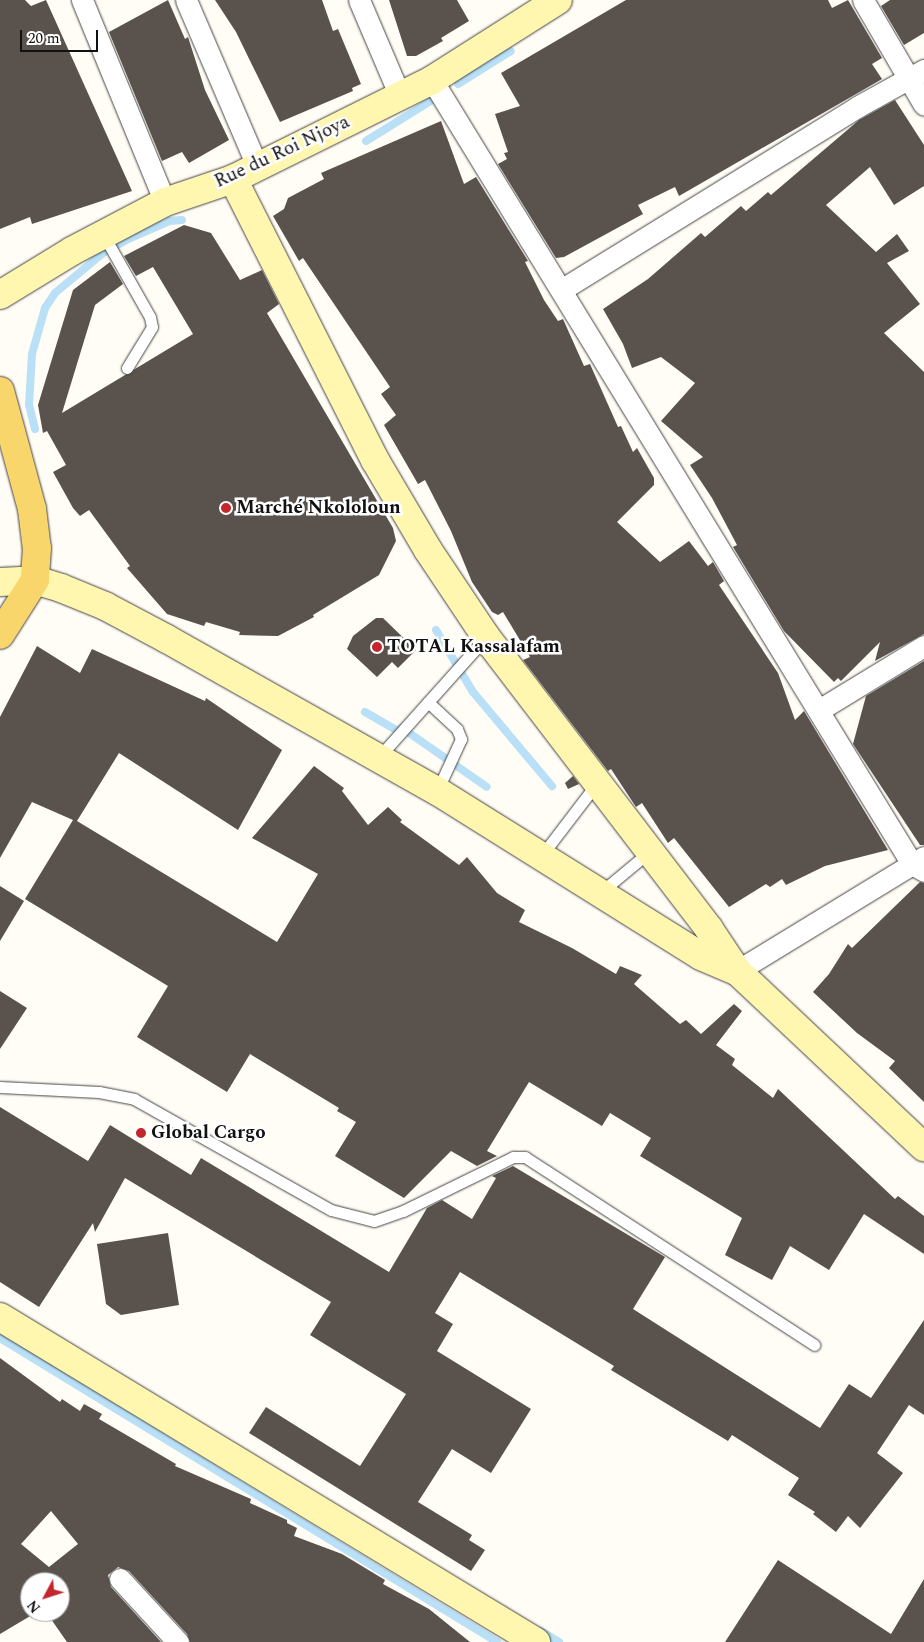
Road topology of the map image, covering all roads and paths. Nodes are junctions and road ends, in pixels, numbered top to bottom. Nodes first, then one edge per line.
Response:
1 (82, 0) edge
2 (186, 0) edge
3 (359, 0) edge
4 (558, 0) edge
5 (862, 0) edge
6 (916, 73) edge
7 (432, 80) junction
8 (400, 96) junction
9 (924, 105) edge
10 (257, 166) junction
11 (233, 178) junction
12 (165, 202) junction
13 (103, 234) junction
14 (561, 290) junction
15 (0, 295) edge
16 (127, 368) dead end
17 (0, 391) edge
18 (35, 580) junction
19 (0, 582) edge
20 (0, 635) edge
21 (486, 637) junction
22 (924, 646) edge
23 (428, 702) junction
24 (819, 710) junction
25 (378, 758) junction
26 (597, 783) junction
27 (438, 791) junction
28 (649, 852) junction
29 (542, 855) junction
30 (920, 864) edge
31 (600, 892) junction
32 (737, 971) junction
33 (0, 1087) edge
34 (924, 1147) edge
35 (0, 1317) edge
36 (814, 1345) dead end
37 (120, 1579) dead end
38 (178, 1642) edge
39 (536, 1642) edge

1 - 12 street
2 - 10 street
3 - 8 street
4 - 7 street, Rue du Roi Njoya
5 - 6 street
6 - 9 street
6 - 14 street
7 - 8 street, Rue du Roi Njoya
7 - 14 street
8 - 10 street, Rue du Roi Njoya
10 - 11 street, Rue du Roi Njoya
11 - 12 street, Rue du Roi Njoya
11 - 21 street
12 - 13 street, Rue du Roi Njoya
13 - 15 street, Rue du Roi Njoya
13 - 16 lane
14 - 24 street
17 - 18 main road
18 - 19 street
18 - 20 main road
18 - 25 street
21 - 23 lane
21 - 26 street
22 - 24 street
23 - 25 lane
23 - 27 lane
24 - 30 street
25 - 27 street
26 - 28 street
26 - 29 lane
27 - 29 street
28 - 31 lane
28 - 32 street
29 - 31 street
30 - 32 street
31 - 32 street
32 - 34 street
33 - 36 lane
35 - 39 street
37 - 38 street

